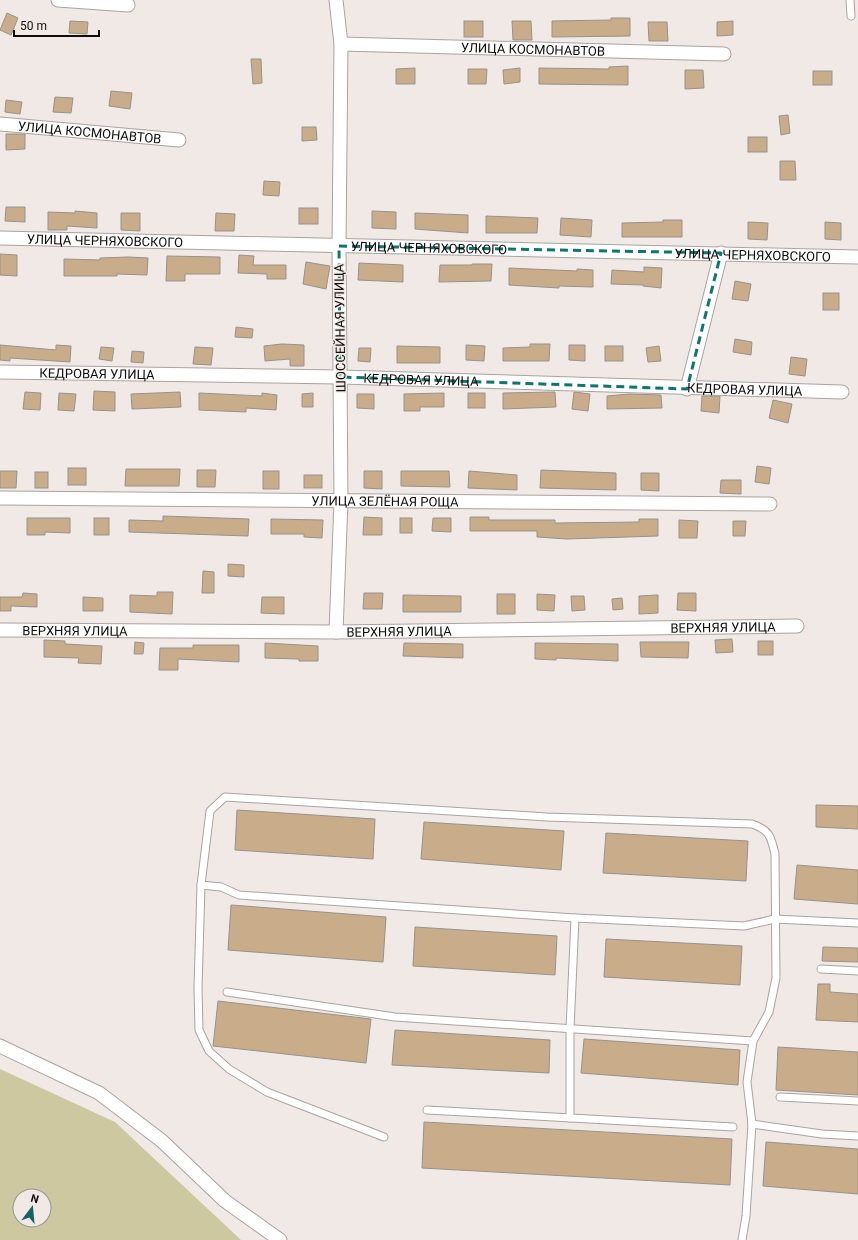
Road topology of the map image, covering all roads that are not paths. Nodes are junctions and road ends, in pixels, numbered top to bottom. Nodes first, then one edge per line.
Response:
1 (58, 0) edge
2 (336, 0) edge
3 (850, 0) edge
4 (128, 5) dead end
5 (851, 16) dead end
6 (341, 44) junction
7 (724, 54) dead end
8 (0, 124) edge
9 (179, 140) dead end
10 (0, 238) edge
11 (339, 246) junction
12 (721, 253) junction
13 (858, 257) edge
14 (0, 372) edge
15 (340, 377) junction
16 (687, 389) junction
17 (842, 392) dead end
18 (0, 498) edge
19 (341, 501) junction
20 (770, 504) dead end
21 (797, 626) dead end
22 (0, 630) edge
23 (336, 632) junction
24 (201, 886) junction
25 (575, 918) junction
26 (775, 919) junction
27 (858, 923) edge
28 (821, 969) dead end
29 (858, 971) edge
30 (227, 992) dead end
31 (570, 1028) junction
32 (753, 1041) junction
33 (0, 1046) edge
34 (780, 1097) dead end
35 (858, 1101) edge
36 (428, 1110) dead end
37 (570, 1118) junction
38 (752, 1124) junction
39 (734, 1127) dead end
40 (858, 1136) edge
41 (384, 1137) dead end
42 (280, 1240) edge
43 (742, 1240) edge

1 - 4 street
2 - 6 street, ШОССЕЙНАЯ УЛИЦА
3 - 5 lane
6 - 7 street, УЛИЦА КОСМОНАВТОВ
6 - 11 street, ШОССЕЙНАЯ УЛИЦА
8 - 9 street, УЛИЦА КОСМОНАВТОВ
10 - 11 street, УЛИЦА ЧЕРНЯХОВСКОГО
11 - 12 street, УЛИЦА ЧЕРНЯХОВСКОГО
11 - 15 street, ШОССЕЙНАЯ УЛИЦА
12 - 13 street, УЛИЦА ЧЕРНЯХОВСКОГО
12 - 16 street
14 - 15 street, КЕДРОВАЯ УЛИЦА
15 - 16 street, КЕДРОВАЯ УЛИЦА
15 - 19 street, ШОССЕЙНАЯ УЛИЦА
16 - 17 street, КЕДРОВАЯ УЛИЦА
18 - 19 street, УЛИЦА ЗЕЛЁНАЯ РОЩА
19 - 20 street, УЛИЦА ЗЕЛЁНАЯ РОЩА
19 - 23 street, ШОССЕЙНАЯ УЛИЦА
21 - 23 street, ВЕРХНЯЯ УЛИЦА
22 - 23 street, ВЕРХНЯЯ УЛИЦА
24 - 25 lane
24 - 26 lane
24 - 41 lane
25 - 26 lane
25 - 31 lane
26 - 27 lane
26 - 32 lane
28 - 29 lane
30 - 31 lane
31 - 32 lane
31 - 37 lane
32 - 38 lane
33 - 42 street
34 - 35 lane
36 - 37 lane
37 - 39 lane
38 - 40 lane
38 - 43 lane

